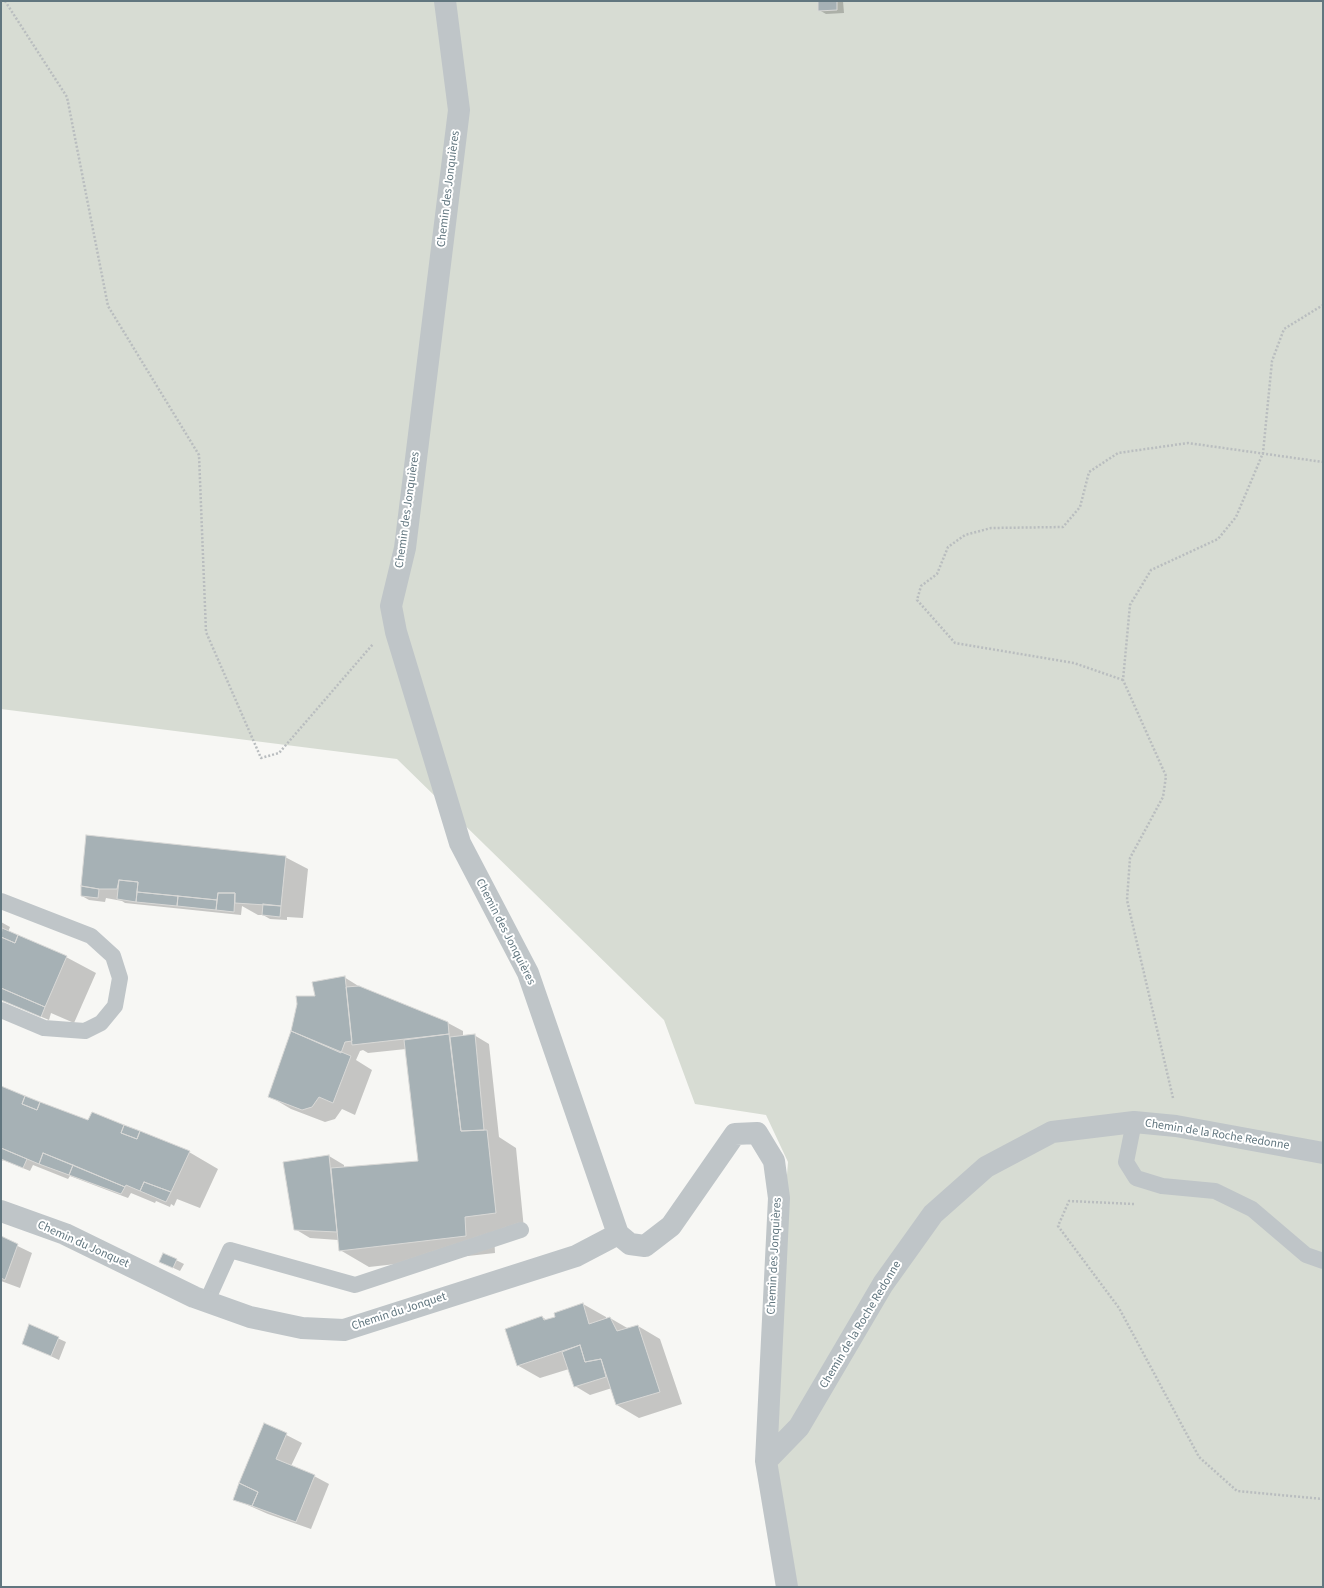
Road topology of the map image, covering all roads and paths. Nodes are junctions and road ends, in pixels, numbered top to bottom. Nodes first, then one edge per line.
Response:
1 (5, 1) edge
2 (444, 1) edge
3 (1323, 305) edge
4 (1263, 453) junction
5 (1323, 462) edge
6 (394, 620) junction
7 (1123, 680) junction
8 (1, 901) edge
9 (1, 1010) edge
10 (1134, 1122) junction
11 (1176, 1126) junction
12 (1323, 1152) edge
13 (1135, 1204) dead end
14 (1, 1211) edge
15 (521, 1230) dead end
16 (618, 1234) junction
17 (1323, 1261) edge
18 (207, 1301) junction
19 (766, 1461) junction
20 (1323, 1499) edge
21 (786, 1587) edge

1 - 6 path
2 - 6 street, Chemin des Jonquières
3 - 4 path
4 - 5 path
4 - 7 path
4 - 7 path
6 - 16 street, Chemin des Jonquières
7 - 11 path
8 - 9 lane
10 - 11 street, Chemin de la Roche Redonne
10 - 17 lane
10 - 19 street, Chemin de la Roche Redonne
11 - 12 street, Chemin de la Roche Redonne
13 - 20 path
14 - 18 street, Chemin du Jonquet
15 - 18 lane
16 - 18 street, Chemin du Jonquet
16 - 19 street, Chemin des Jonquières
19 - 21 street, Chemin des Jonquières

